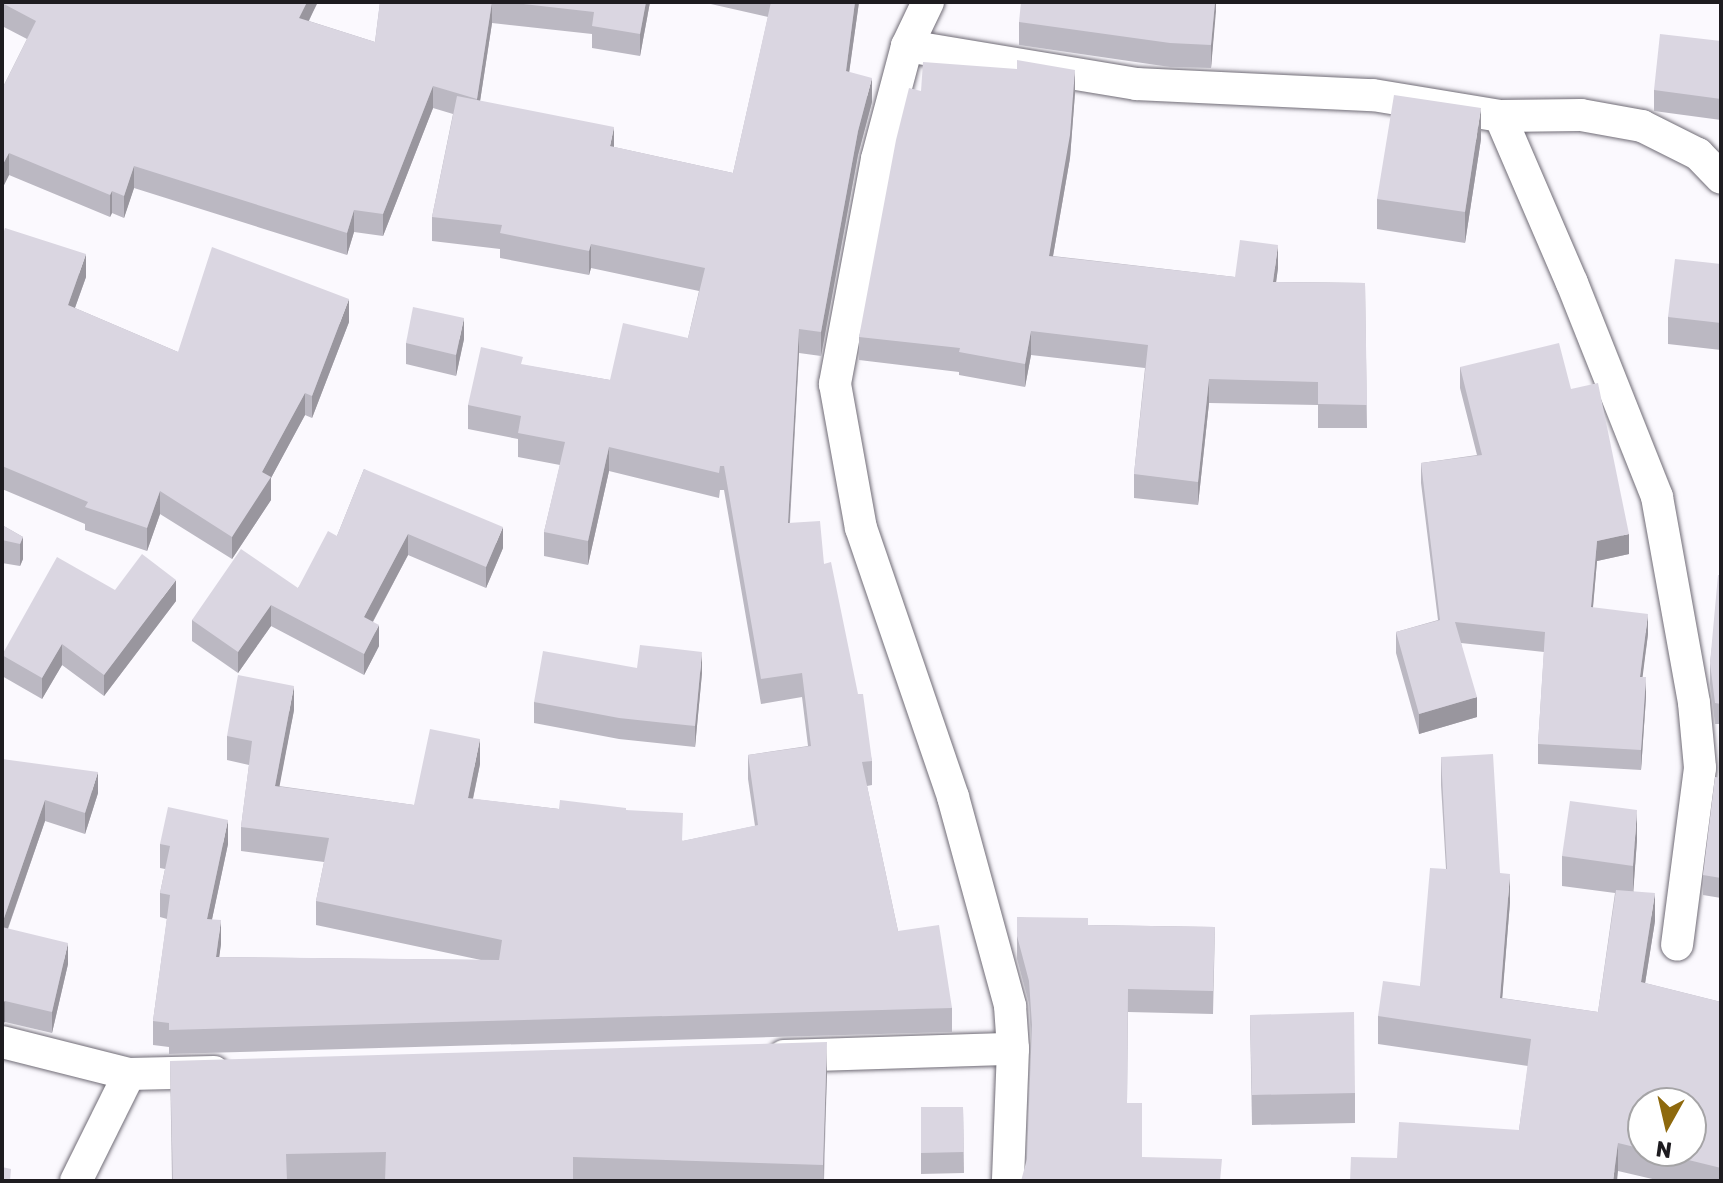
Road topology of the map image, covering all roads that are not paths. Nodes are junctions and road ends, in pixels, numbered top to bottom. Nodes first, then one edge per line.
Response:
1 (928, 2) edge
2 (907, 46) junction
3 (1500, 116) junction
4 (1721, 178) edge
5 (1677, 945) dead end
6 (2, 1042) edge
7 (1013, 1049) junction
8 (756, 1057) edge
9 (237, 1071) edge
10 (129, 1074) junction
11 (76, 1181) edge
12 (1008, 1181) edge

1 - 2 street
2 - 3 street
2 - 7 street
3 - 4 street
3 - 5 street
6 - 10 street
7 - 8 street
7 - 12 street
9 - 10 street
10 - 11 street

